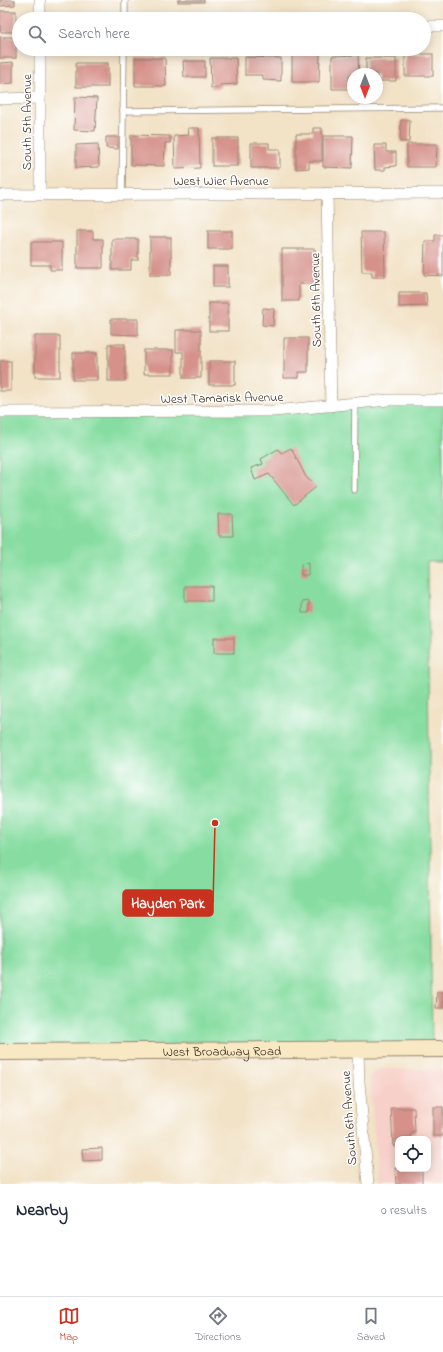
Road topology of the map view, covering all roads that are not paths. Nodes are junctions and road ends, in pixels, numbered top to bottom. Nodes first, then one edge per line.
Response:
1 (40, 0) edge
2 (125, 0) edge
3 (40, 12) edge
4 (125, 12) edge
5 (431, 26) edge
6 (443, 26) edge
7 (40, 56) edge
8 (124, 56) edge
9 (40, 98) junction
10 (0, 99) edge
11 (443, 108) edge
12 (123, 111) junction
13 (327, 193) junction
14 (443, 193) edge
15 (40, 194) junction
16 (0, 195) edge
17 (122, 195) junction
18 (443, 400) edge
19 (355, 403) junction
20 (331, 406) junction
21 (0, 412) edge
22 (354, 490) dead end
23 (443, 1049) edge
24 (358, 1051) junction
25 (0, 1052) edge
26 (368, 1184) edge

1 - 3 street
2 - 4 lane
5 - 6 street
7 - 9 street, South 5th Avenue
8 - 12 lane
9 - 10 street
9 - 15 street, South 5th Avenue
11 - 12 lane
12 - 17 lane
13 - 14 street, West Wier Avenue
13 - 17 street, West Wier Avenue
13 - 20 street, South 6th Avenue
15 - 16 street, West Wier Avenue
15 - 17 street, West Wier Avenue
18 - 19 street, West Tamarisk Avenue
19 - 20 street, West Tamarisk Avenue
19 - 22 lane
20 - 21 street, West Tamarisk Avenue
23 - 24 main road, West Broadway Road
24 - 25 main road, West Broadway Road
24 - 26 street, South 6th Avenue

